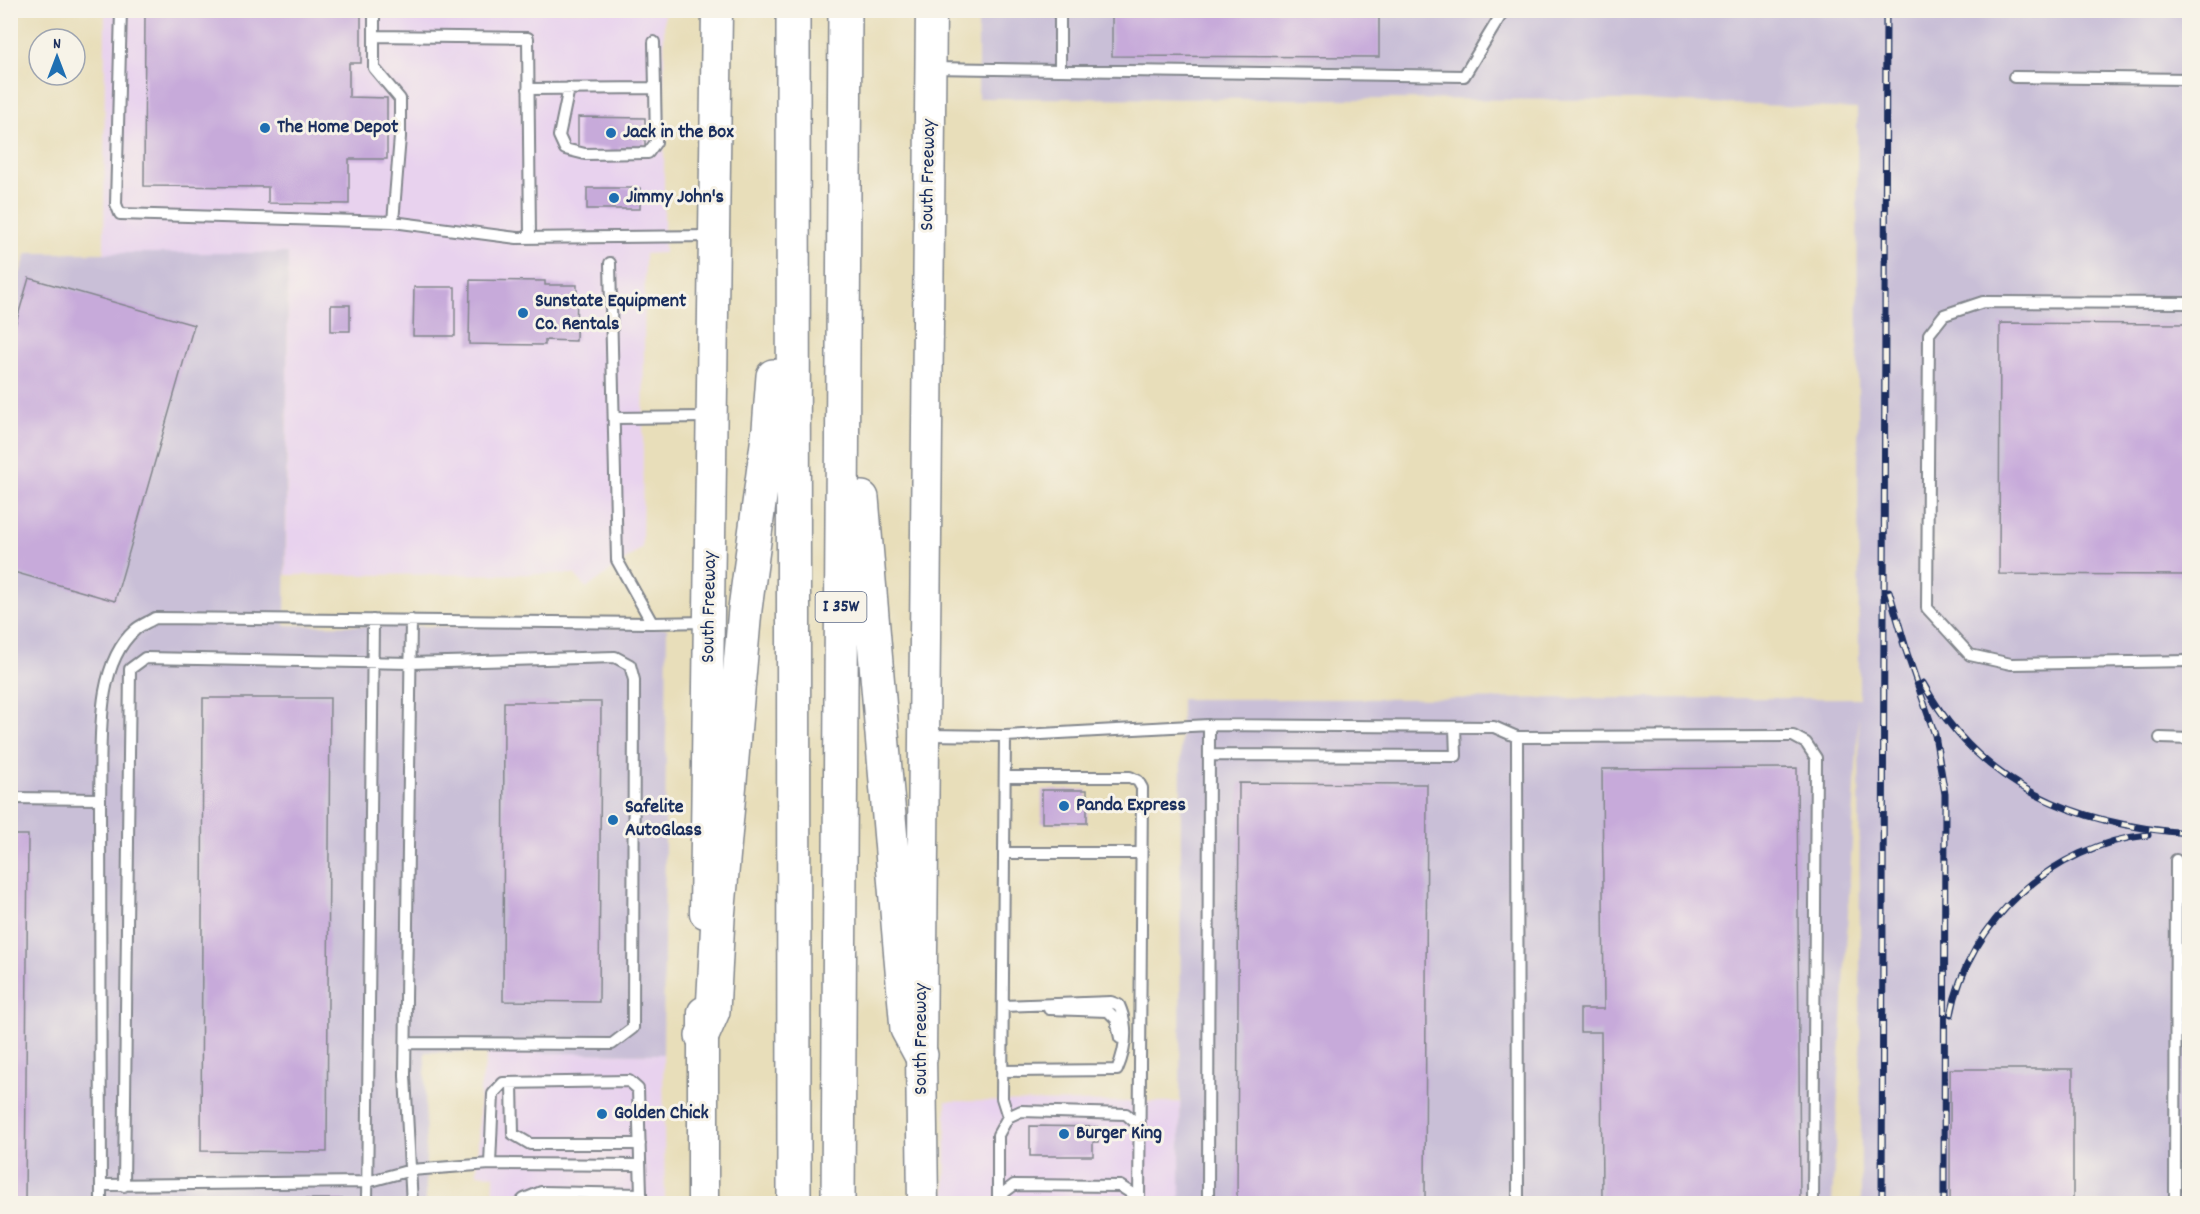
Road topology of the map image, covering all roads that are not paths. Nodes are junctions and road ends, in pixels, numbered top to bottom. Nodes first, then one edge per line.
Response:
1 (121, 10) edge
2 (374, 10) edge
3 (717, 10) edge
4 (793, 10) edge
5 (845, 10) edge
6 (931, 10) edge
7 (1060, 10) edge
8 (1504, 10) edge
9 (374, 36) junction
10 (654, 42) dead end
11 (793, 68) junction
12 (930, 68) junction
13 (1060, 70) junction
14 (2014, 77) dead end
15 (2190, 80) edge
16 (569, 88) junction
17 (655, 88) junction
18 (528, 89) junction
19 (393, 222) junction
20 (715, 236) junction
21 (530, 237) junction
22 (843, 255) junction
23 (610, 263) dead end
24 (2190, 303) edge
25 (712, 417) junction
26 (614, 418) junction
27 (373, 620) junction
28 (411, 621) junction
29 (710, 622) junction
30 (652, 623) junction
31 (2190, 661) edge
32 (373, 663) junction
33 (411, 663) junction
34 (1209, 725) junction
35 (1455, 727) junction
36 (926, 735) junction
37 (1005, 736) junction
38 (1517, 737) junction
39 (2160, 738) dead end
40 (2190, 739) edge
41 (1209, 755) junction
42 (1005, 777) junction
43 (10, 798) edge
44 (100, 799) junction
45 (1004, 852) junction
46 (1141, 853) junction
47 (2176, 860) dead end
48 (1003, 1006) junction
49 (702, 1036) junction
50 (406, 1043) junction
51 (921, 1055) junction
52 (1138, 1068) junction
53 (1117, 1070) junction
54 (1002, 1071) junction
55 (512, 1083) junction
56 (1008, 1117) junction
57 (1138, 1125) junction
58 (640, 1144) junction
59 (490, 1164) junction
60 (640, 1165) junction
61 (411, 1170) junction
62 (367, 1182) junction
63 (101, 1185) junction
64 (124, 1186) junction
65 (641, 1199) edge
66 (998, 1200) edge
67 (1139, 1201) edge
68 (101, 1203) edge
69 (367, 1203) edge
70 (412, 1203) edge
71 (519, 1203) edge
72 (703, 1203) edge
73 (794, 1203) edge
74 (838, 1203) edge
75 (923, 1203) edge
76 (1208, 1203) edge
77 (1518, 1203) edge
78 (1813, 1203) edge
79 (2175, 1203) edge

1 - 19 lane
2 - 9 lane
3 - 20 main road, South Freeway
4 - 11 highway, I 35W
5 - 22 highway, I 35W
6 - 12 main road, South Freeway
7 - 13 lane
8 - 13 lane
9 - 18 lane
9 - 19 lane
10 - 17 lane
11 - 49 highway
11 - 73 highway, I 35W
12 - 13 lane
12 - 36 main road, South Freeway
14 - 15 lane
16 - 17 lane
16 - 17 lane
16 - 18 lane
18 - 21 lane
19 - 21 lane
20 - 21 lane
20 - 25 main road, South Freeway
22 - 51 highway
22 - 74 highway, I 35W
23 - 26 lane
24 - 31 lane
25 - 26 lane
25 - 29 main road, South Freeway
26 - 30 lane
27 - 28 lane
27 - 32 lane
27 - 44 lane
28 - 30 lane
28 - 33 lane
29 - 30 lane
29 - 49 main road, South Freeway
32 - 33 lane
32 - 62 lane
32 - 64 lane
33 - 50 lane
33 - 50 lane
34 - 35 lane
34 - 37 lane
34 - 41 lane
35 - 38 lane
35 - 41 lane
36 - 37 lane
36 - 51 main road, South Freeway
37 - 42 lane
38 - 77 lane
38 - 78 lane
39 - 40 lane
41 - 76 lane
42 - 45 lane
42 - 46 lane
43 - 44 lane
44 - 63 lane
45 - 46 lane
45 - 48 lane
46 - 52 lane
47 - 79 lane
48 - 53 lane
48 - 54 lane
49 - 72 main road, South Freeway
50 - 61 lane
51 - 75 main road, South Freeway
52 - 53 lane
52 - 57 lane
53 - 54 lane
54 - 56 lane
55 - 58 lane
55 - 58 lane
55 - 59 lane
56 - 57 lane
56 - 66 lane
57 - 67 lane
58 - 60 lane
59 - 60 lane
59 - 61 lane
60 - 65 lane
61 - 62 lane
61 - 70 lane
62 - 64 lane
62 - 69 lane
63 - 64 lane
63 - 68 lane
65 - 71 lane
66 - 67 lane

